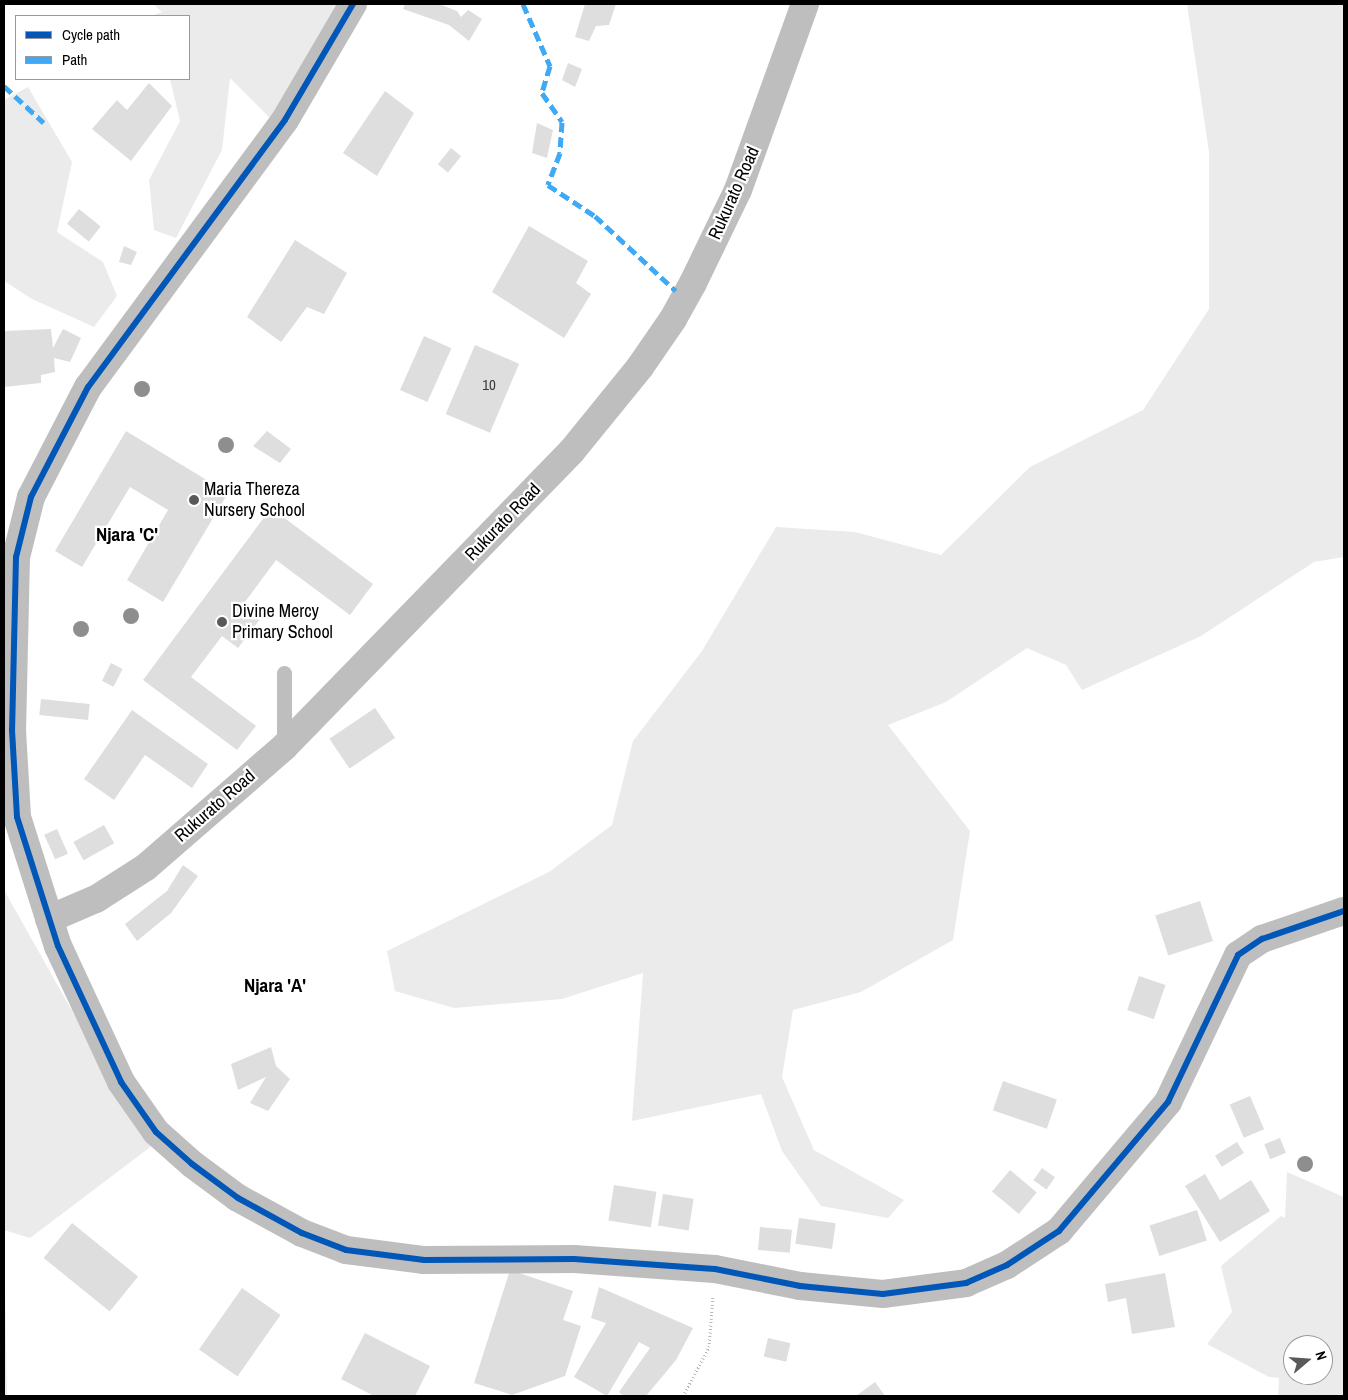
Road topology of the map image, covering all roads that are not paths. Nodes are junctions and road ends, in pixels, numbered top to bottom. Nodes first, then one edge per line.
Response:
1 (353, 4) edge
2 (806, 4) edge
3 (284, 673) dead end
4 (284, 747) junction
5 (1344, 911) edge
6 (49, 919) junction

1 - 6 street
2 - 4 street, Rukurato Road
3 - 4 lane
4 - 6 street, Rukurato Road
5 - 6 street

